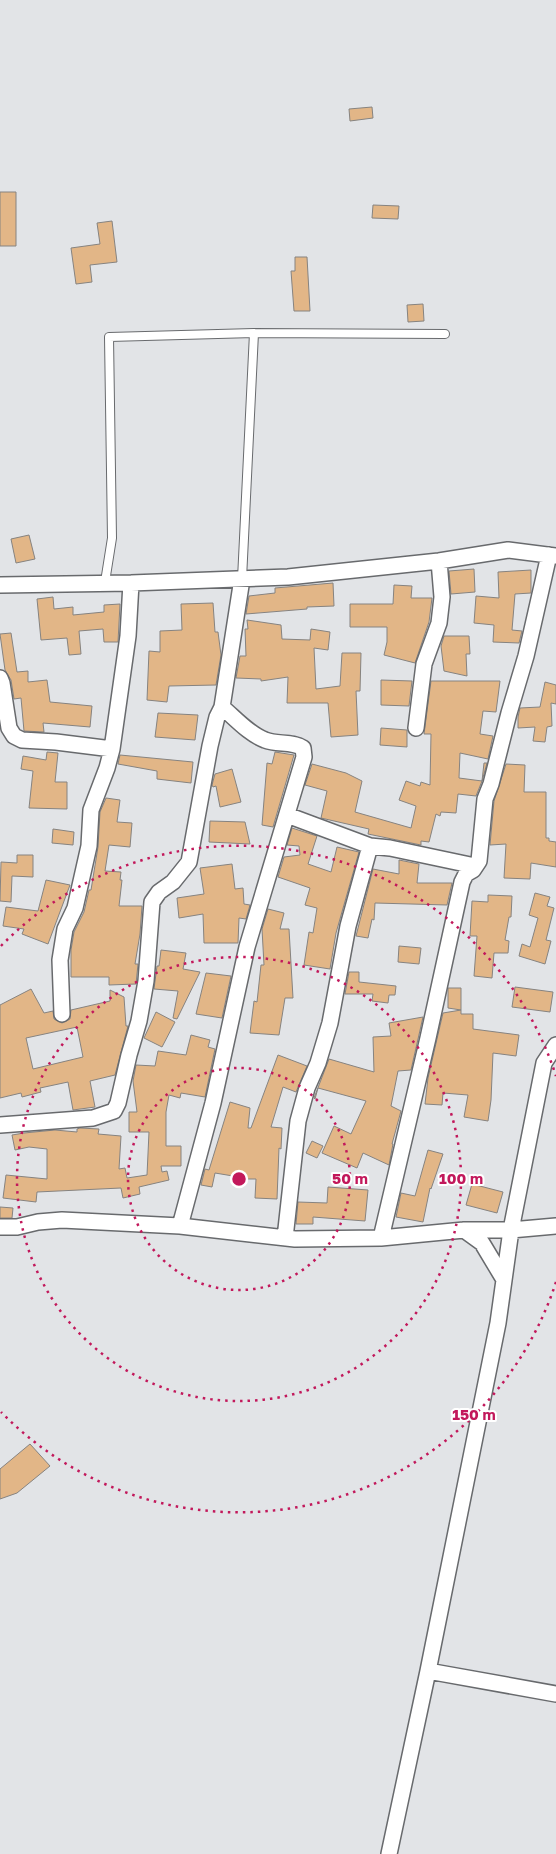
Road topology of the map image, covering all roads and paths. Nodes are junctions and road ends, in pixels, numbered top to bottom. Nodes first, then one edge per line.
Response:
1 (254, 334) junction
2 (445, 334) dead end
3 (552, 556) edge
4 (439, 561) junction
5 (242, 579) junction
6 (105, 582) junction
7 (131, 583) junction
8 (0, 585) edge
9 (0, 678) edge
10 (222, 707) junction
11 (416, 728) dead end
12 (112, 749) junction
13 (287, 815) junction
14 (370, 846) junction
15 (475, 866) junction
16 (62, 1014) dead end
17 (556, 1045) edge
18 (0, 1125) edge
19 (180, 1226) junction
20 (556, 1226) edge
21 (0, 1228) edge
22 (464, 1230) junction
23 (511, 1230) junction
24 (284, 1238) junction
25 (381, 1238) junction
26 (503, 1278) junction
27 (428, 1672) junction
28 (556, 1694) edge
29 (389, 1854) edge

1 - 2 lane
1 - 5 lane
1 - 6 lane
3 - 4 street
3 - 15 street
4 - 5 street
4 - 11 street
5 - 7 street
5 - 10 street
6 - 7 street
6 - 8 street
7 - 12 street
9 - 12 street
10 - 13 street
10 - 18 street
12 - 16 street
13 - 14 street
13 - 19 street
14 - 15 street
14 - 24 street
15 - 25 street
17 - 23 street
19 - 21 street
19 - 24 street
20 - 23 street
22 - 23 street
22 - 25 street
22 - 26 street
23 - 26 street
24 - 25 street
26 - 27 street
27 - 28 street
27 - 29 street

